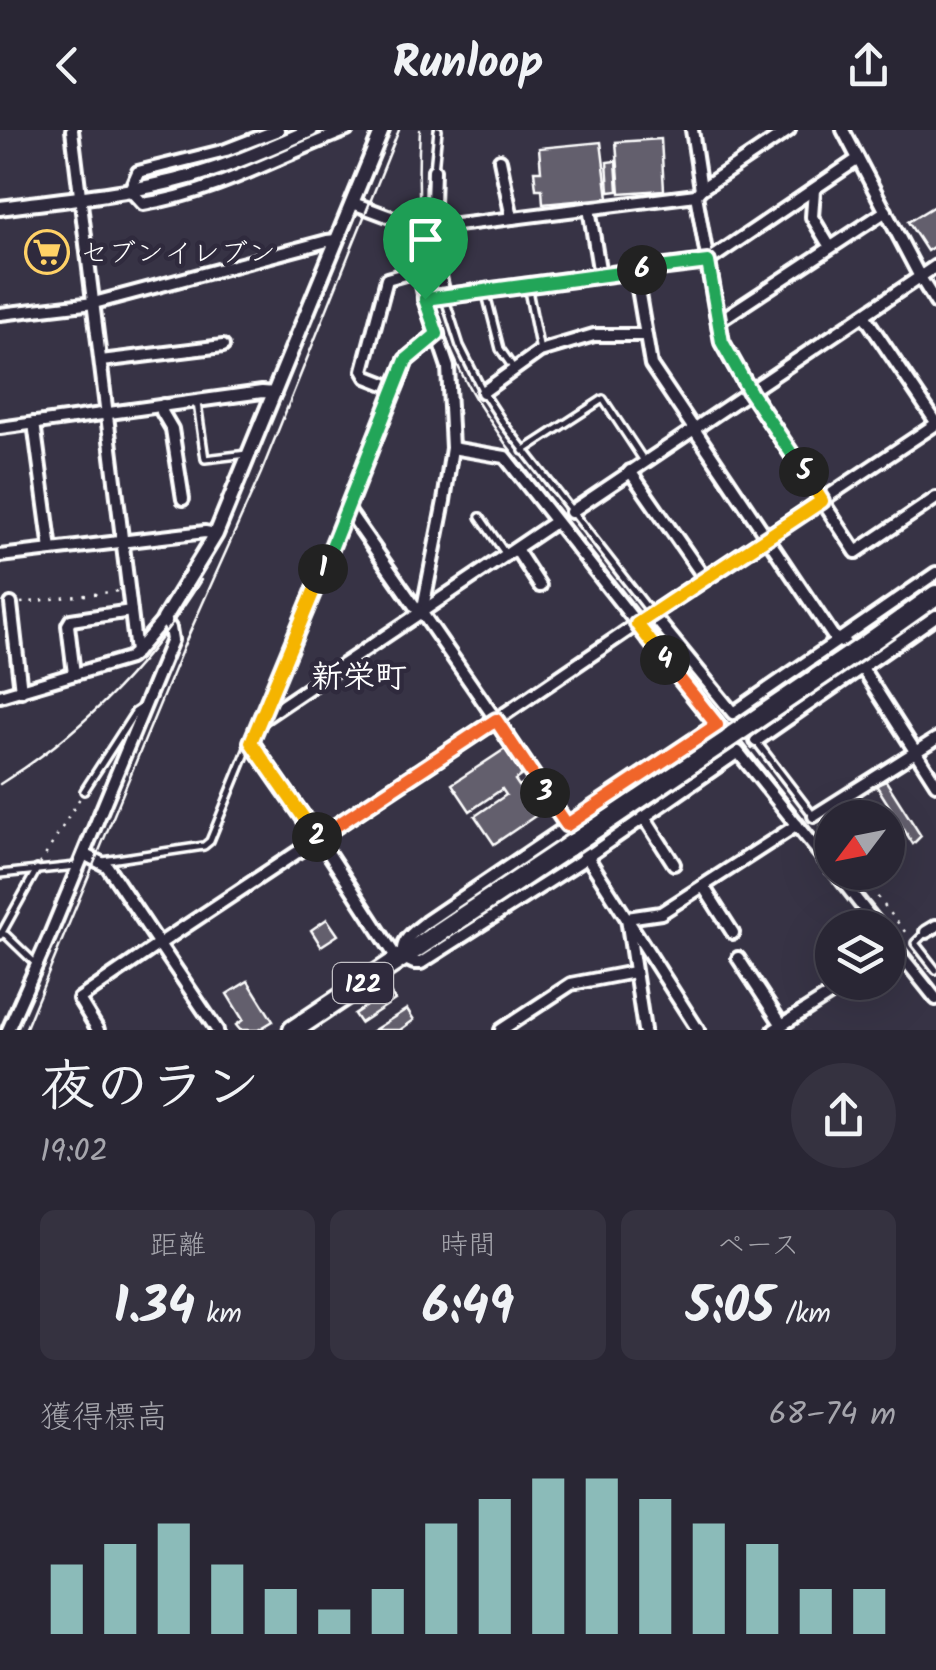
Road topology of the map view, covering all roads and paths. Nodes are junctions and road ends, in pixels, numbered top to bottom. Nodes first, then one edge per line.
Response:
1 (72, 130) edge
2 (278, 130) edge
3 (311, 130) edge
4 (347, 130) edge
5 (382, 130) edge
6 (438, 130) edge
7 (692, 130) edge
8 (789, 130) edge
9 (843, 130) edge
10 (774, 134) edge
11 (858, 159) junction
12 (500, 160) dead end
13 (434, 170) joint
14 (130, 190) junction
15 (814, 190) junction
16 (699, 192) junction
17 (81, 197) junction
18 (353, 203) junction
19 (0, 208) edge
20 (589, 208) junction
21 (886, 211) junction
22 (512, 218) junction
23 (432, 228) junction
24 (336, 240) junction
25 (830, 247) junction
26 (708, 262) junction
27 (936, 266) edge
28 (419, 270) junction
29 (635, 271) junction
30 (600, 275) junction
31 (920, 277) junction
32 (527, 285) junction
33 (485, 290) junction
34 (444, 295) junction
35 (425, 299) junction
36 (94, 302) junction
37 (936, 303) edge
38 (0, 314) edge
39 (864, 315) junction
40 (719, 321) junction
41 (437, 334) junction
42 (645, 335) junction
43 (223, 346) dead end
44 (540, 351) junction
45 (101, 361) junction
46 (514, 369) junction
47 (395, 388) junction
48 (483, 392) junction
49 (750, 392) junction
50 (274, 393) junction
51 (197, 400) junction
52 (162, 405) junction
53 (108, 413) junction
54 (34, 422) junction
55 (936, 423) edge
56 (0, 428) edge
57 (694, 428) junction
58 (452, 448) junction
59 (524, 451) junction
60 (250, 454) junction
61 (644, 461) junction
62 (630, 471) junction
63 (182, 499) dead end
64 (822, 501) junction
65 (934, 504) edge
66 (348, 508) junction
67 (571, 512) junction
68 (480, 517) dead end
69 (555, 522) junction
70 (216, 534) junction
71 (767, 539) junction
72 (123, 542) junction
73 (52, 550) junction
74 (512, 552) junction
75 (0, 556) edge
76 (936, 574) edge
77 (705, 579) junction
78 (540, 586) dead end
79 (129, 589) junction
80 (936, 595) edge
81 (11, 604) joint
82 (131, 611) junction
83 (422, 613) junction
84 (652, 614) junction
85 (936, 616) edge
86 (164, 620) junction
87 (637, 624) junction
88 (840, 640) junction
89 (136, 652) junction
90 (861, 658) junction
91 (74, 674) junction
92 (22, 691) junction
93 (0, 696) edge
94 (754, 698) junction
95 (146, 704) junction
96 (261, 720) junction
97 (496, 720) junction
98 (776, 727) junction
99 (936, 739) edge
100 (694, 740) junction
101 (756, 741) joint
102 (251, 742) junction
103 (916, 752) junction
104 (714, 768) junction
105 (936, 784) edge
106 (84, 792) joint
107 (814, 816) joint
108 (644, 817) junction
109 (567, 825) junction
110 (797, 825) junction
111 (318, 838) junction
112 (815, 847) edge
113 (84, 854) junction
114 (587, 857) junction
115 (102, 862) junction
116 (674, 864) dead end
117 (78, 867) junction
118 (37, 870) junction
119 (0, 874) edge
120 (703, 886) junction
121 (849, 890) edge
122 (872, 890) edge
123 (865, 910) edge
124 (627, 918) junction
125 (931, 929) edge
126 (733, 933) dead end
127 (0, 934) edge
128 (914, 943) junction
129 (159, 944) junction
130 (738, 958) dead end
131 (400, 959) junction
132 (37, 965) junction
133 (905, 968) edge
134 (936, 970) edge
135 (634, 972) junction
136 (821, 1000) edge
137 (936, 1000) edge
138 (777, 1028) edge
139 (8, 1030) edge
140 (98, 1030) edge
141 (218, 1030) edge
142 (294, 1030) edge
143 (501, 1030) edge
144 (644, 1030) edge
145 (698, 1030) edge

1 - 17 street
2 - 14 street
3 - 14 street
4 - 14 street
5 - 18 street
6 - 13 lane
7 - 16 street
8 - 10 street
9 - 11 street
10 - 16 street
11 - 15 street
11 - 21 street
12 - 22 street
13 - 23 street
14 - 17 street
15 - 25 street
15 - 26 street
16 - 20 street
16 - 26 street
17 - 19 street
17 - 36 street
18 - 24 street
18 - 28 street
20 - 22 street
20 - 30 street
21 - 25 street
21 - 31 street
22 - 23 street
23 - 34 street
24 - 36 street
24 - 50 street
25 - 40 street
26 - 29 street
26 - 40 street
27 - 31 street
28 - 35 street
28 - 47 street
29 - 30 street
29 - 42 street
30 - 32 street
31 - 37 street
31 - 39 street
32 - 33 street
32 - 44 lane
33 - 34 street
33 - 46 lane
34 - 35 street
34 - 48 lane
35 - 41 street
36 - 38 street
36 - 45 street
39 - 49 street
39 - 55 street
40 - 49 street
41 - 47 street
41 - 58 street
42 - 44 street
42 - 57 street
43 - 45 street
44 - 46 street
45 - 53 street
46 - 48 street
47 - 66 lane
48 - 59 lane
49 - 57 street
49 - 64 street
50 - 51 street
50 - 60 street
51 - 52 street
51 - 60 lane
52 - 53 street
52 - 63 street
53 - 54 street
53 - 72 street
54 - 56 street
54 - 73 street
55 - 64 street
57 - 61 street
57 - 71 street
58 - 69 street
58 - 83 street
59 - 61 lane
59 - 67 lane
60 - 70 street
61 - 62 street
62 - 67 street
62 - 77 street
64 - 65 street
64 - 71 street
66 - 83 street
66 - 96 lane
67 - 84 lane
68 - 74 lane
69 - 74 street
69 - 87 street
70 - 72 street
70 - 86 street
71 - 77 street
71 - 88 street
72 - 73 street
72 - 79 street
73 - 75 street
74 - 78 street
74 - 83 street
76 - 88 street
77 - 84 street
79 - 81 path
79 - 82 street
80 - 90 highway, 122
81 - 92 street
82 - 89 street
82 - 91 street
83 - 96 street
83 - 97 street
84 - 87 lane
84 - 94 street
85 - 90 street
86 - 89 street
86 - 95 street
87 - 97 street
87 - 100 street
88 - 90 street
88 - 94 street
89 - 91 street
90 - 98 street
90 - 103 street
90 - 131 highway, 122, bridge
91 - 92 street
92 - 93 street
94 - 98 street
95 - 106 lane
95 - 113 street
96 - 102 lane
97 - 109 street
97 - 111 street
98 - 101 street
99 - 103 street
100 - 104 street
100 - 109 street
101 - 107 lane
102 - 111 street
102 - 115 lane
103 - 105 street
103 - 107 street
104 - 108 street
104 - 110 street
106 - 118 path
108 - 114 street
108 - 116 street
109 - 114 street
109 - 131 street
110 - 112 street
110 - 120 street
111 - 129 street
111 - 131 street
113 - 115 street
113 - 117 street
114 - 124 street
114 - 131 street
115 - 129 street
117 - 118 lane
117 - 132 street
118 - 119 lane
118 - 127 lane
120 - 124 street
120 - 126 street
121 - 123 street
122 - 128 path
124 - 135 street
124 - 145 street
125 - 128 lane
127 - 132 lane
128 - 134 lane
129 - 140 street
129 - 141 street
130 - 138 street
131 - 142 highway, 122
132 - 139 street
133 - 137 street
135 - 143 street
135 - 144 street
136 - 138 street

